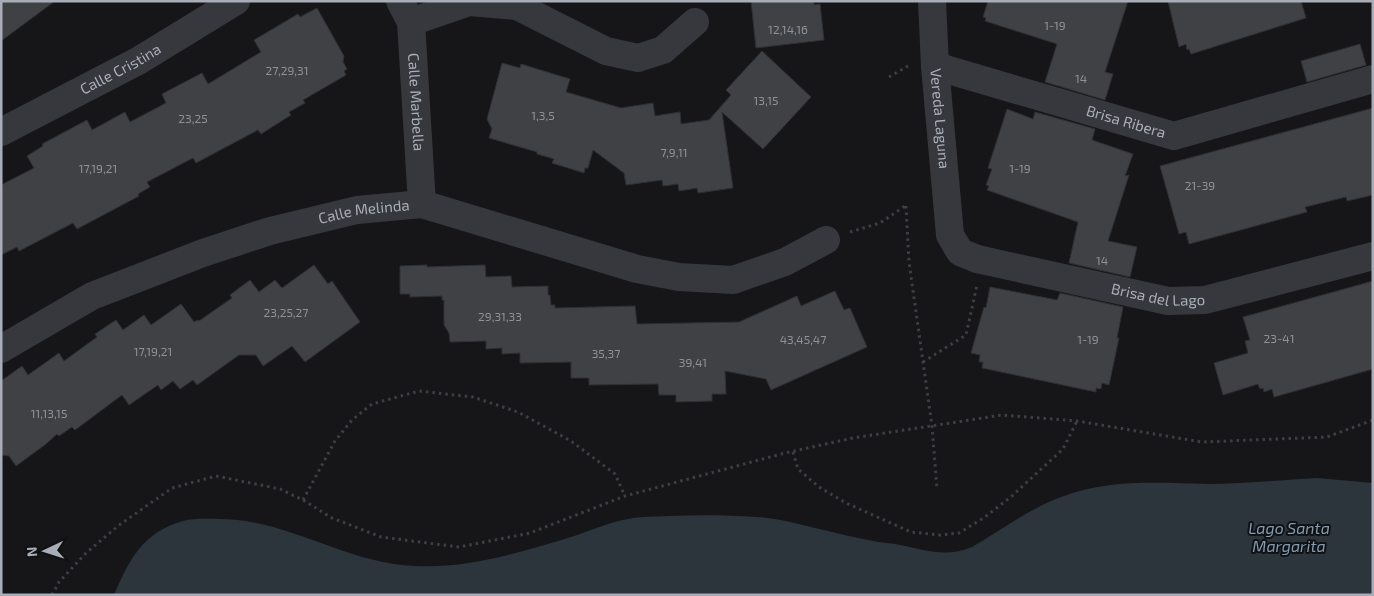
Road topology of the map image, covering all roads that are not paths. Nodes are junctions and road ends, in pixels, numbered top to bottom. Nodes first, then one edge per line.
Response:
1 (236, 1) edge
2 (932, 1) edge
3 (405, 11) edge
4 (695, 22) dead end
5 (936, 66) junction
6 (1373, 79) edge
7 (1, 132) edge
8 (422, 204) junction
9 (950, 235) joint
10 (826, 240) road end
11 (1373, 256) edge
12 (1, 349) edge

1 - 7 street, Calle Cristina
2 - 5 street, Vereda Laguna
3 - 4 street
3 - 8 street, Calle Marbella
5 - 6 street, Brisa Ribera
5 - 9 street, Vereda Laguna
8 - 10 street, Calle Melinda
8 - 12 street, Calle Melinda
9 - 11 street, Brisa del Lago

